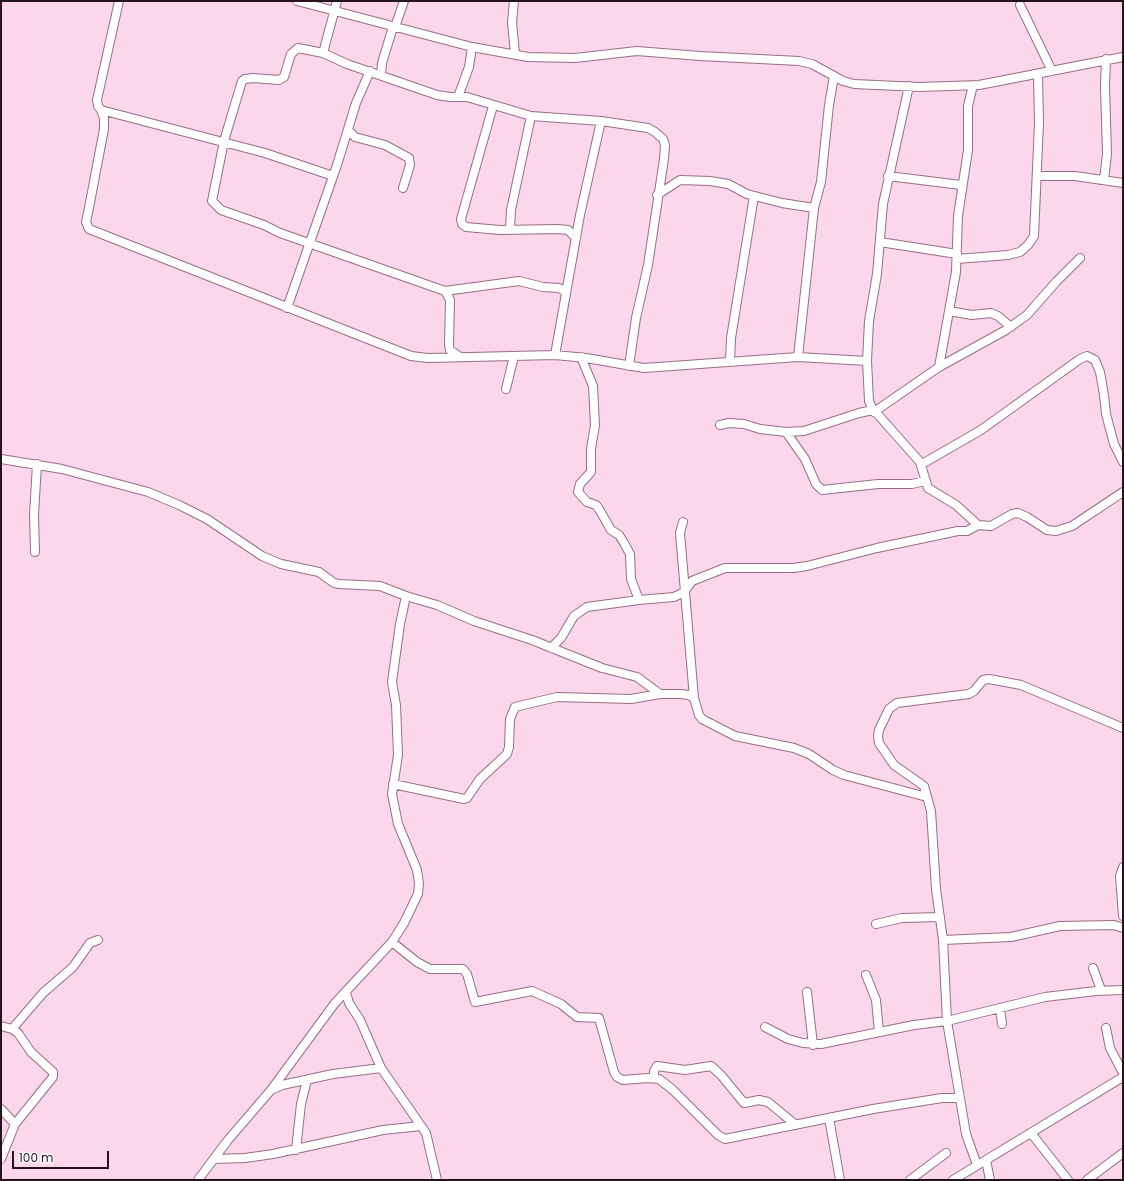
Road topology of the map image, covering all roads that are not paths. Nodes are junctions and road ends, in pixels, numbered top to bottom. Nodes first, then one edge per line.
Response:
1 (119, 1) edge
2 (297, 1) edge
3 (337, 1) edge
4 (404, 1) edge
5 (514, 1) edge
6 (1020, 5) dead end
7 (335, 10) junction
8 (394, 27) junction
9 (472, 47) junction
10 (323, 53) junction
11 (515, 54) junction
12 (1123, 57) edge
13 (1106, 59) junction
14 (370, 71) junction
15 (1052, 71) junction
16 (381, 74) junction
17 (1038, 74) junction
18 (834, 76) junction
19 (973, 85) junction
20 (908, 86) junction
21 (458, 97) junction
22 (493, 106) junction
23 (101, 110) junction
24 (531, 116) junction
25 (601, 121) junction
26 (348, 130) junction
27 (224, 141) junction
28 (332, 176) junction
29 (888, 176) junction
30 (1037, 176) junction
31 (1104, 180) junction
32 (1123, 183) edge
33 (961, 185) junction
34 (403, 188) dead end
35 (657, 195) junction
36 (754, 196) junction
37 (814, 208) junction
38 (510, 229) junction
39 (576, 238) junction
40 (309, 242) junction
41 (880, 242) junction
42 (957, 257) junction
43 (1080, 258) dead end
44 (445, 291) junction
45 (566, 292) junction
46 (287, 308) junction
47 (949, 311) junction
48 (1011, 327) junction
49 (555, 355) junction
50 (514, 356) junction
51 (460, 357) junction
52 (582, 357) junction
53 (798, 357) junction
54 (730, 361) junction
55 (867, 361) junction
56 (629, 366) junction
57 (939, 367) junction
58 (506, 389) dead end
59 (874, 411) junction
60 (720, 425) dead end
61 (786, 432) junction
62 (1, 459) edge
63 (1123, 462) edge
64 (37, 464) junction
65 (922, 464) junction
66 (925, 481) junction
67 (1123, 492) edge
68 (683, 522) dead end
69 (978, 525) junction
70 (34, 552) dead end
71 (686, 587) junction
72 (406, 596) junction
73 (638, 600) junction
74 (551, 648) junction
75 (660, 694) junction
76 (694, 698) junction
77 (1123, 728) edge
78 (393, 784) junction
79 (927, 797) junction
80 (1123, 867) edge
81 (1123, 916) edge
82 (940, 917) junction
83 (876, 924) dead end
84 (1123, 928) edge
85 (98, 940) dead end
86 (943, 940) junction
87 (392, 942) junction
88 (1093, 968) dead end
89 (866, 975) dead end
90 (1100, 990) junction
91 (1123, 990) edge
92 (807, 992) dead end
93 (346, 993) junction
94 (1000, 1008) junction
95 (947, 1021) junction
96 (1002, 1024) dead end
97 (765, 1027) dead end
98 (5, 1028) edge
99 (1106, 1028) dead end
100 (878, 1032) junction
101 (813, 1045) junction
102 (381, 1068) junction
103 (1123, 1073) edge
104 (1123, 1077) edge
105 (654, 1078) junction
106 (306, 1080) junction
107 (271, 1090) junction
108 (960, 1098) junction
109 (1, 1109) edge
110 (829, 1118) junction
111 (15, 1124) junction
112 (796, 1125) junction
113 (421, 1126) junction
114 (1031, 1133) junction
115 (296, 1150) junction
116 (946, 1153) dead end
117 (1123, 1153) edge
118 (1, 1159) edge
119 (214, 1159) junction
120 (986, 1160) junction
121 (977, 1165) junction
122 (198, 1180) edge
123 (437, 1180) edge
124 (840, 1180) edge
125 (910, 1180) edge
126 (953, 1180) edge
127 (990, 1180) edge
128 (1068, 1180) edge
129 (1087, 1180) edge

1 - 23 street
2 - 7 street
3 - 7 street
4 - 8 street
5 - 11 street
6 - 15 street
7 - 8 street
7 - 10 street
8 - 9 street
8 - 16 street
9 - 11 street
9 - 21 street
10 - 14 street
10 - 27 street
11 - 18 street
12 - 13 street
13 - 15 street
13 - 31 street
14 - 16 street
14 - 26 street
15 - 17 street
16 - 21 street
17 - 19 street
17 - 30 street
18 - 20 street
18 - 37 street
19 - 20 street
19 - 33 street
20 - 29 street
21 - 22 street
22 - 24 street
22 - 38 street
23 - 27 street
23 - 46 street
24 - 25 street
24 - 38 street
25 - 35 street
25 - 39 street
26 - 28 street
26 - 34 street
27 - 28 street
27 - 40 street
28 - 40 street
29 - 33 street
29 - 41 street
30 - 31 street
30 - 42 street
31 - 32 street
33 - 42 street
35 - 36 street
35 - 56 street
36 - 37 street
36 - 54 street
37 - 53 street
38 - 39 street
39 - 45 street
40 - 44 street
40 - 46 street
41 - 42 street
41 - 55 street
42 - 47 street
43 - 48 street
44 - 45 street
44 - 51 street
45 - 49 street
46 - 51 street
47 - 48 street
47 - 57 street
48 - 57 street
49 - 50 street
49 - 52 street
50 - 51 street
50 - 58 street
52 - 56 street
52 - 73 street
53 - 54 street
53 - 55 street
54 - 56 street
55 - 59 street
57 - 59 street
59 - 61 street
59 - 65 street
60 - 61 street
61 - 66 street
62 - 64 street
63 - 65 street
64 - 70 street
64 - 72 street
65 - 66 street
66 - 69 street
67 - 69 street
68 - 71 street
69 - 71 street
71 - 73 street
71 - 76 street
72 - 74 street
72 - 78 street
73 - 74 street
74 - 75 street
75 - 76 street
75 - 78 street
76 - 79 street
77 - 79 street
78 - 87 street
79 - 82 street
80 - 81 street
82 - 83 street
82 - 86 street
84 - 86 street
85 - 98 street
86 - 95 street
87 - 93 street
87 - 105 street
88 - 90 street
89 - 100 street
90 - 91 street
90 - 94 street
92 - 101 street
93 - 102 street
93 - 107 street
94 - 95 street
94 - 96 street
95 - 100 street
95 - 108 street
97 - 101 street
98 - 111 street
99 - 103 street
100 - 101 street
102 - 106 street
102 - 113 street
104 - 114 street
105 - 112 street
105 - 112 street
106 - 107 street
106 - 115 street
107 - 119 street
108 - 110 street
108 - 121 street
109 - 111 street
110 - 112 street
110 - 124 street
111 - 118 street
113 - 115 street
113 - 123 street
114 - 120 street
114 - 128 street
115 - 119 street
116 - 125 street
117 - 129 street
119 - 122 street
120 - 121 street
120 - 127 street
121 - 126 street

